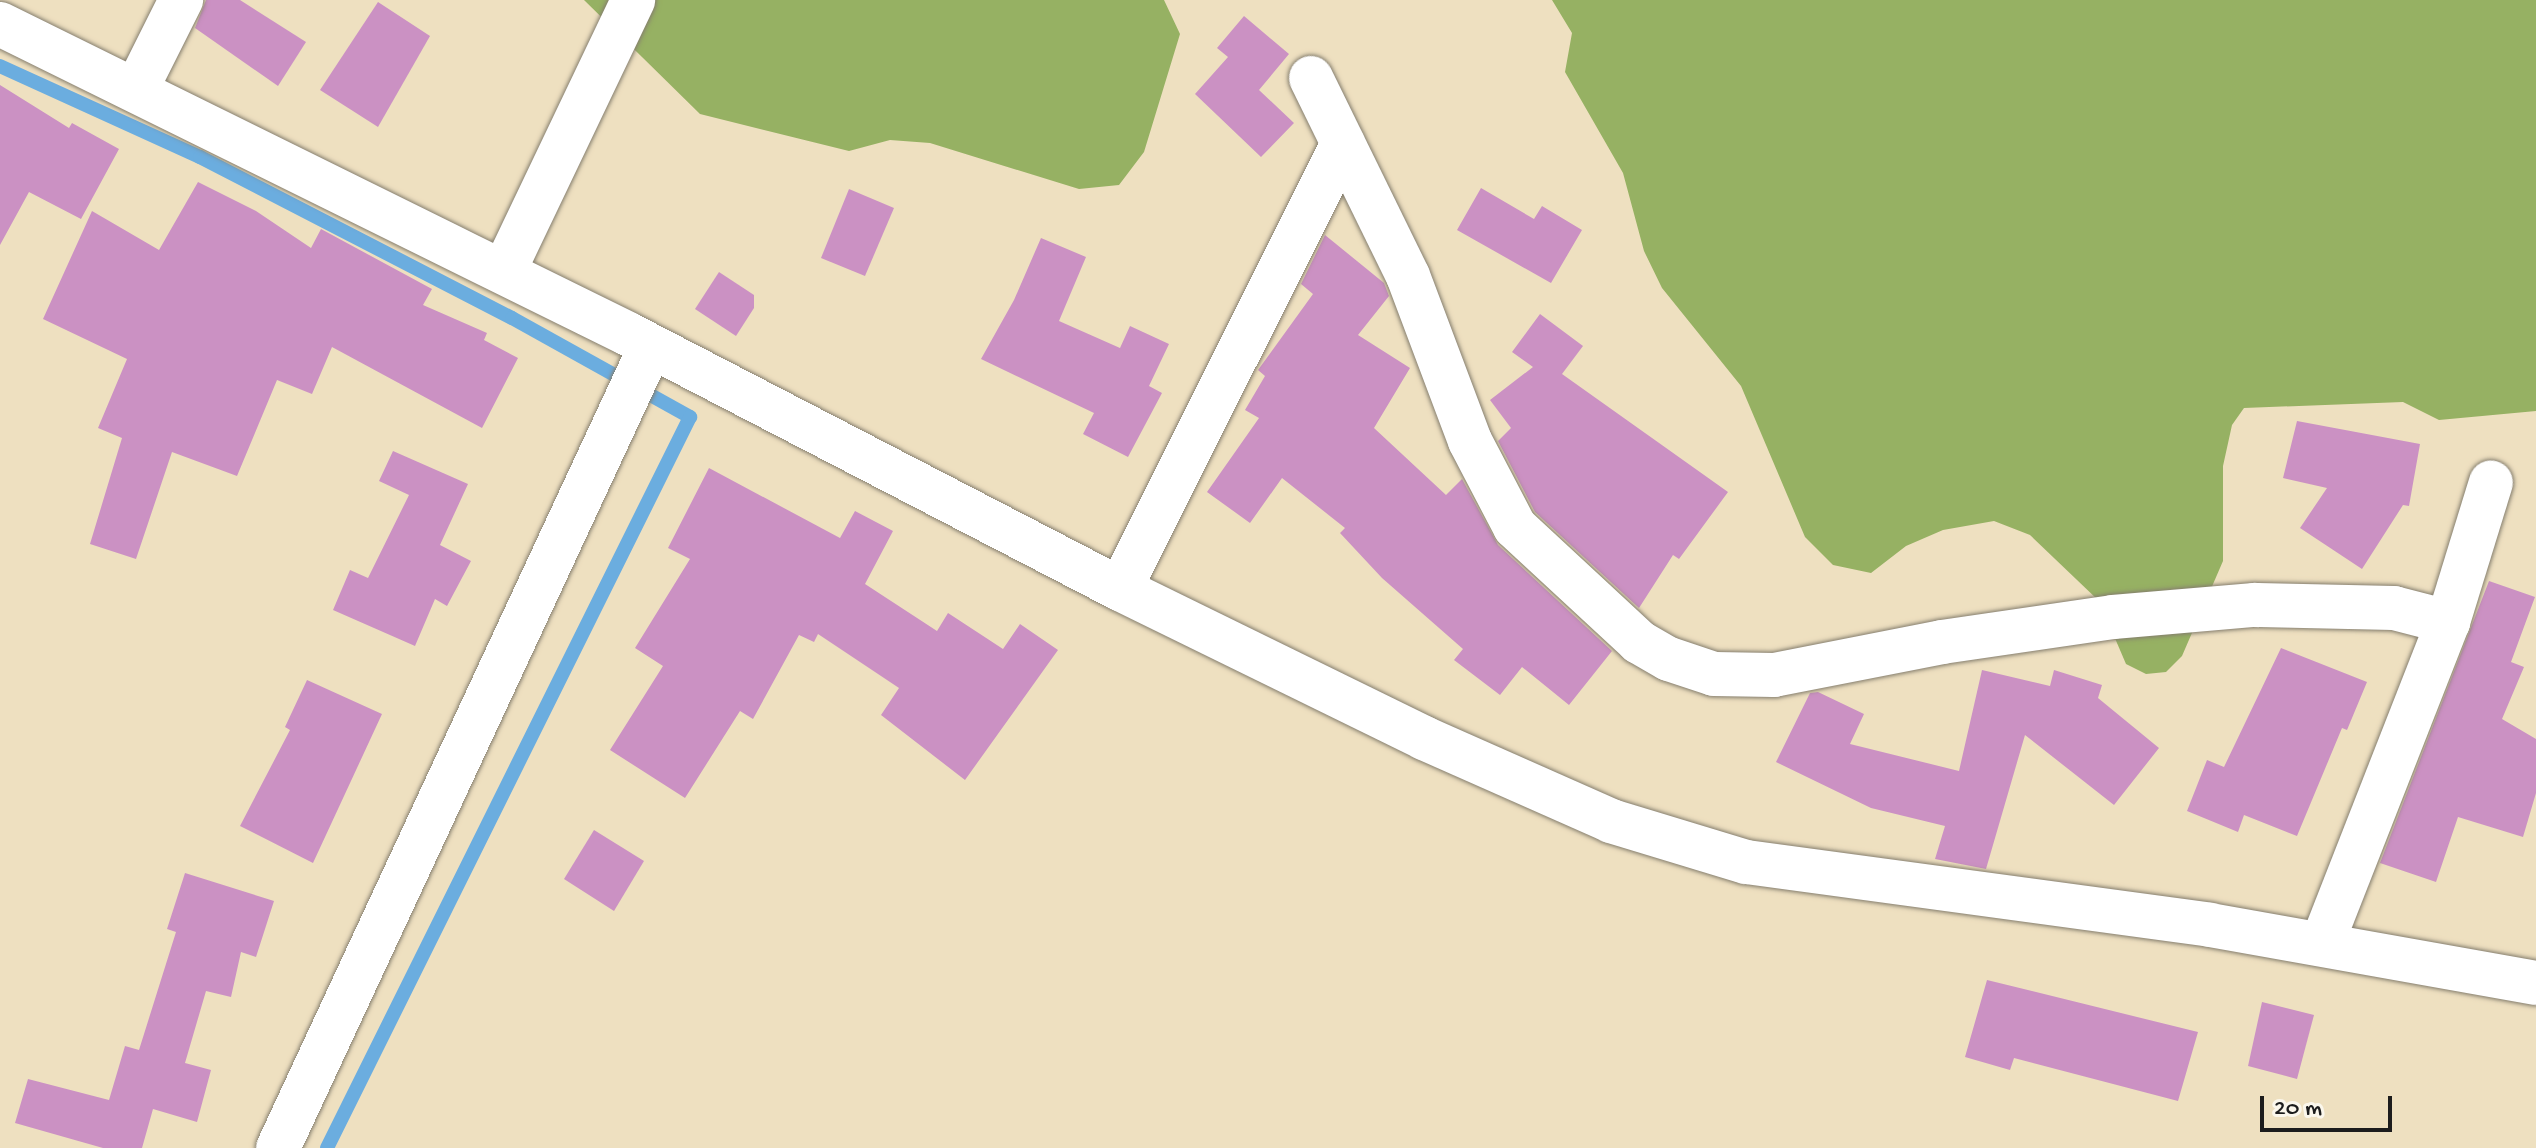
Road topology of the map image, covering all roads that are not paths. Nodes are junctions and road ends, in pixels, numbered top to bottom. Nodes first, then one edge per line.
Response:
1 (181, 0) edge
2 (633, 0) edge
3 (0, 24) edge
4 (1311, 78) dead end
5 (136, 90) junction
6 (1343, 144) junction
7 (504, 271) junction
8 (647, 357) junction
9 (2491, 482) dead end
10 (1120, 589) junction
11 (2448, 622) junction
12 (2322, 943) junction
13 (2536, 983) edge
14 (278, 1148) edge

1 - 5 street
2 - 7 street
3 - 5 street
4 - 6 street
5 - 7 street
6 - 10 street
6 - 11 street
7 - 8 street
8 - 10 street
8 - 14 street
9 - 11 street
10 - 12 street
11 - 12 street
12 - 13 street

